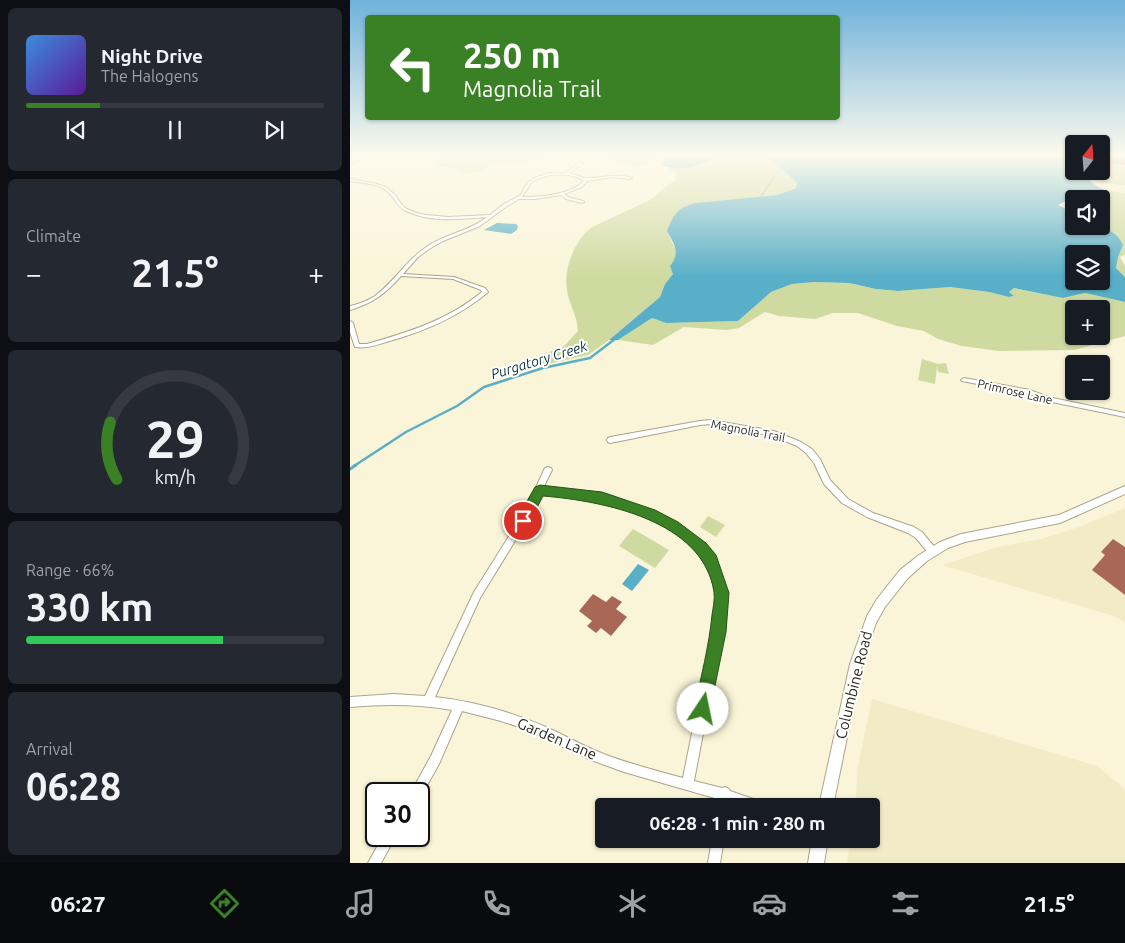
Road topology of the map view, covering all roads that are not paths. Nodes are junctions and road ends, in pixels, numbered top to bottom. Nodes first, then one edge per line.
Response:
1 (394, 196) edge
2 (542, 196) edge
3 (565, 196) edge
4 (519, 198) joint
5 (582, 202) dead end
6 (491, 216) junction
7 (400, 275) junction
8 (350, 308) edge
9 (350, 323) edge
10 (964, 380) dead end
11 (1125, 415) edge
12 (610, 440) dead end
13 (548, 470) dead end
14 (540, 490) junction
15 (1125, 490) edge
16 (933, 552) junction
17 (428, 701) junction
18 (350, 702) edge
19 (460, 704) junction
20 (423, 782) edge
21 (688, 783) junction
22 (725, 793) junction
23 (724, 798) edge
24 (738, 798) edge
25 (828, 798) edge
26 (383, 847) edge
27 (716, 848) edge
28 (818, 848) edge
29 (374, 863) edge
30 (714, 863) edge
31 (816, 863) edge

1 - 6 street
2 - 4 street
3 - 5 street
4 - 6 street
6 - 7 street
7 - 8 street
7 - 9 street
10 - 11 street, Primrose Lane
12 - 16 street, Magnolia Trail
13 - 14 street
14 - 17 street
14 - 21 street
15 - 16 street, Columbine Road
16 - 25 street, Columbine Road
17 - 18 street, Garden Lane
17 - 19 street, Garden Lane
19 - 20 street
19 - 21 street, Garden Lane
21 - 22 street, Garden Lane
22 - 23 street
22 - 24 street, Garden Lane
26 - 29 street
27 - 30 street
28 - 31 street

